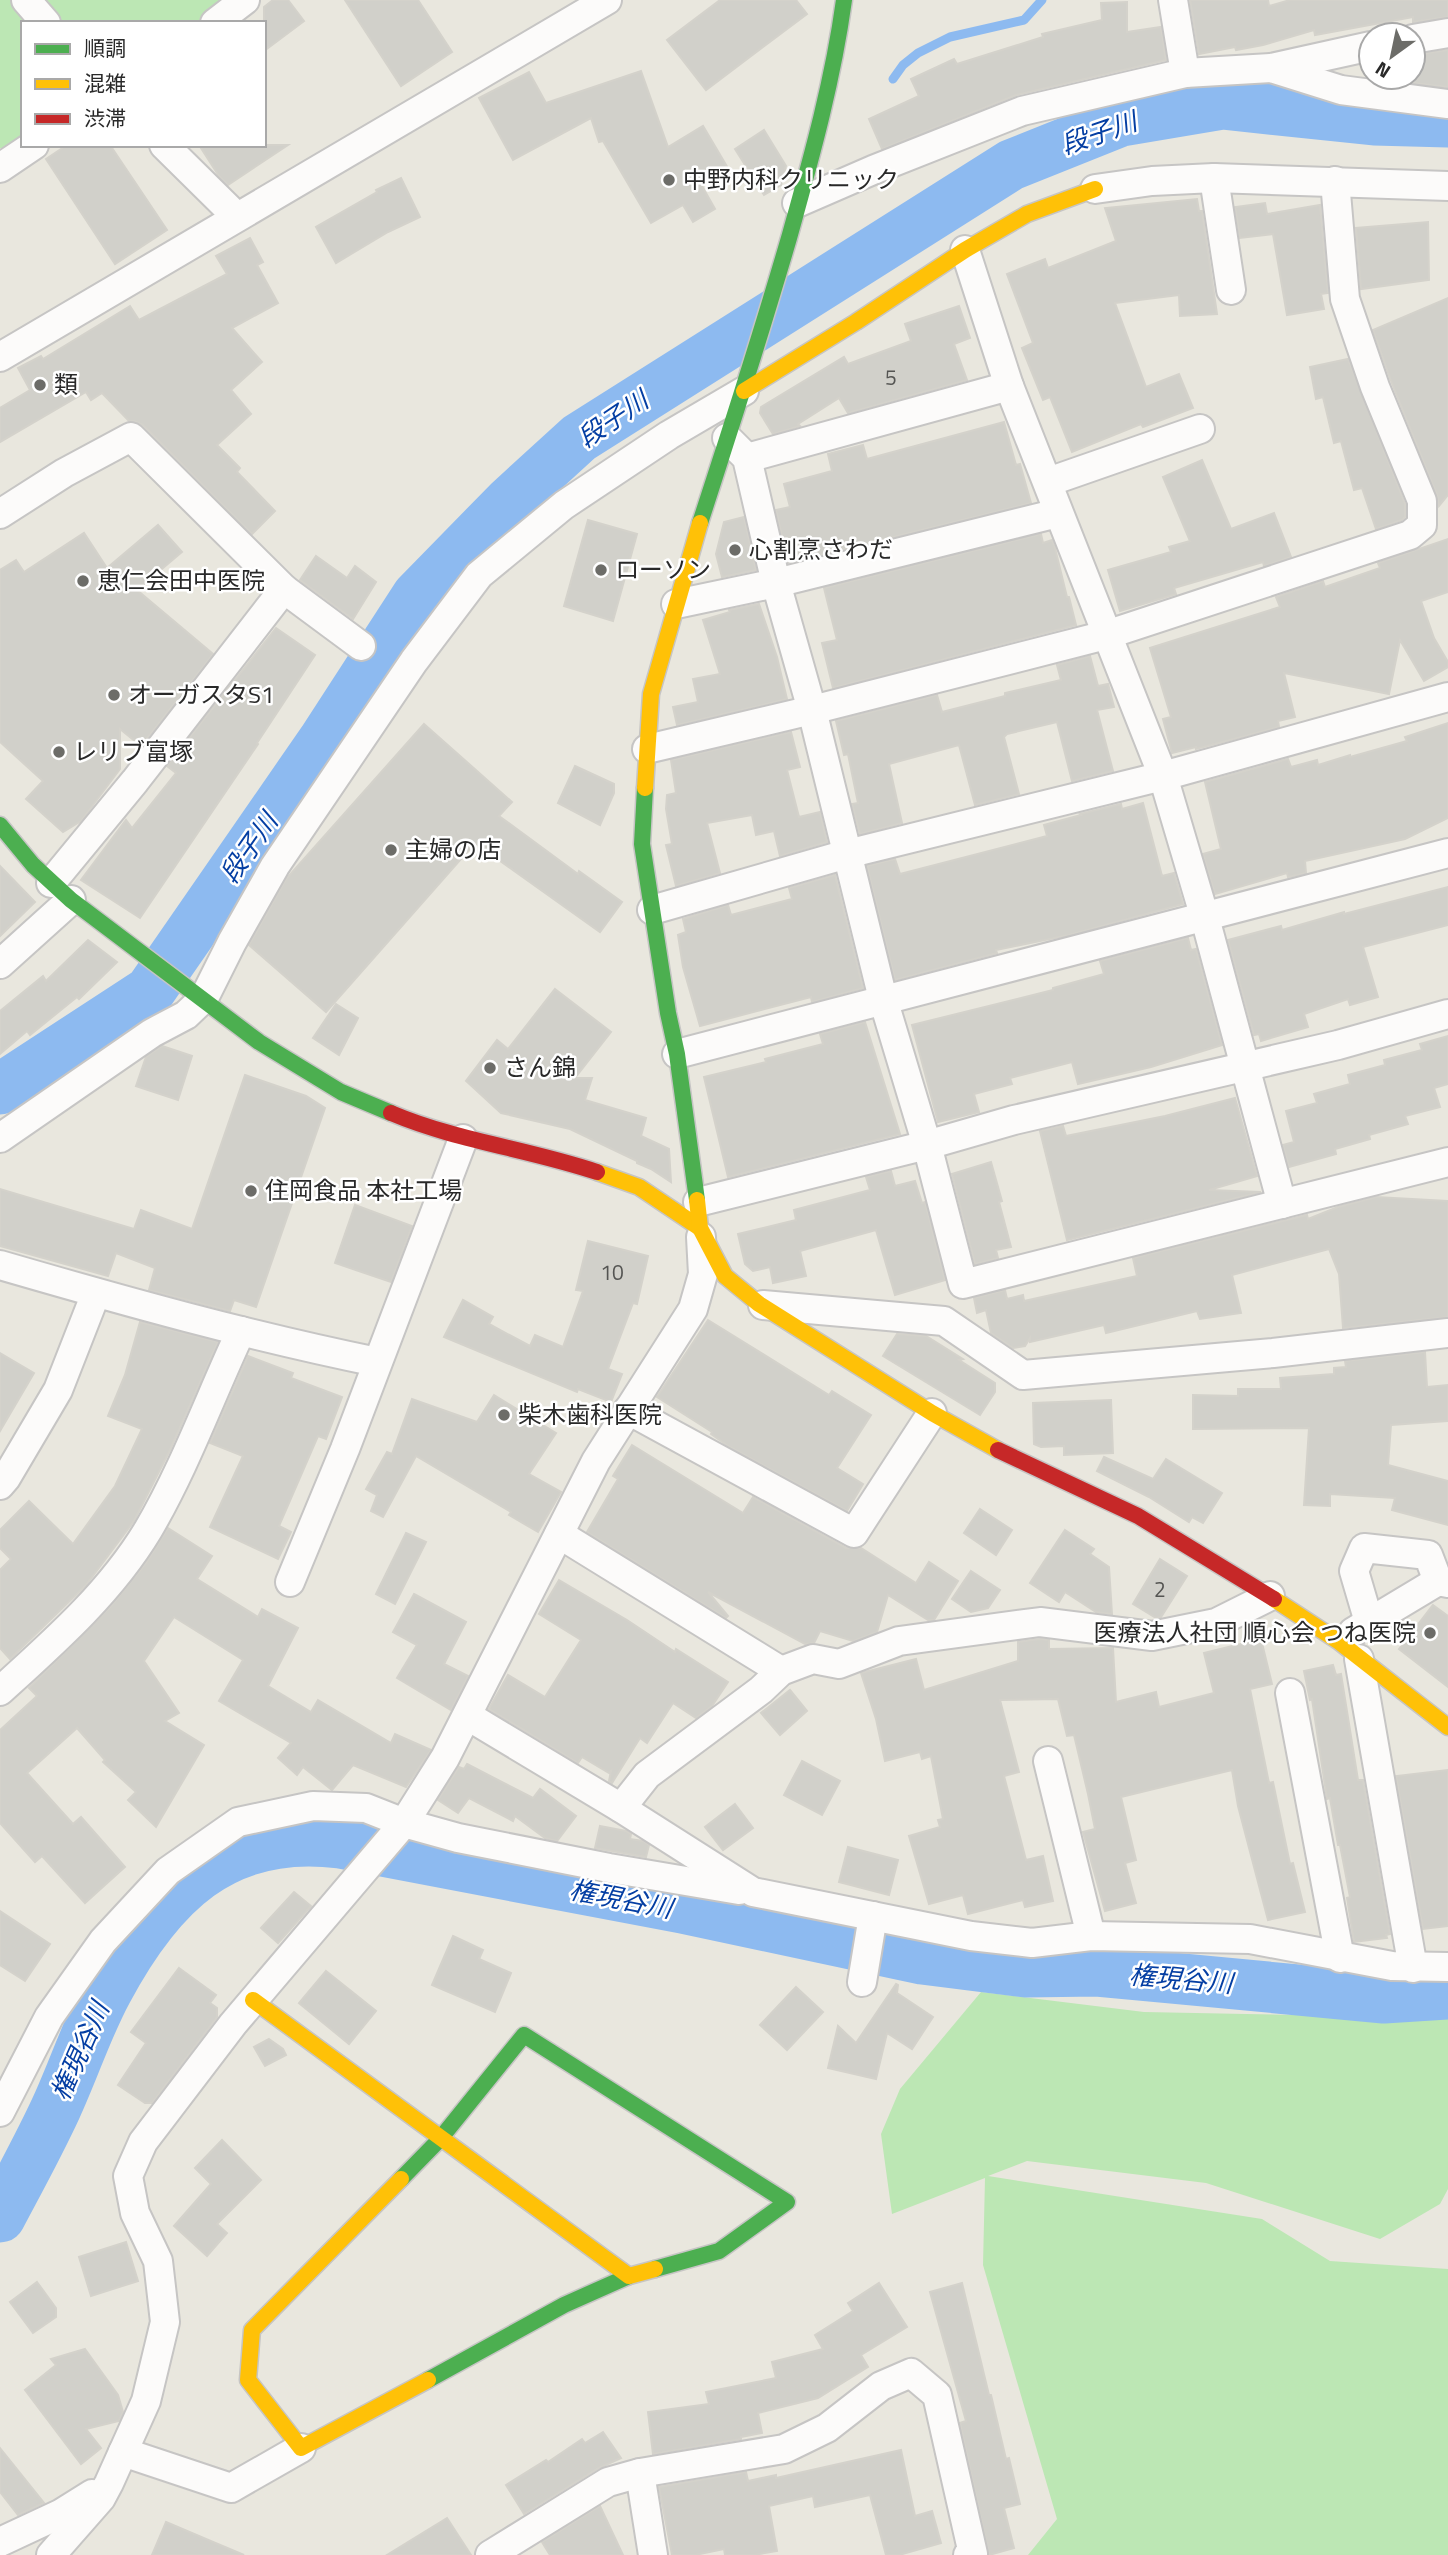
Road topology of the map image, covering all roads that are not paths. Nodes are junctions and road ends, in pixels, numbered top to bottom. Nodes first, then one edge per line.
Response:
1 (26, 0) edge
2 (245, 0) edge
3 (607, 0) edge
4 (844, 0) edge
5 (1172, 0) edge
6 (44, 21) edge
7 (218, 21) edge
8 (1448, 33) edge
9 (1427, 37) edge
10 (1357, 49) edge
11 (1271, 68) junction
12 (1185, 73) junction
13 (1448, 104) edge
14 (31, 147) edge
15 (166, 147) edge
16 (0, 168) edge
17 (1214, 178) junction
18 (1335, 181) junction
19 (1448, 186) edge
20 (1095, 189) joint
21 (797, 203) junction
22 (237, 217) junction
23 (965, 250) junction
24 (1231, 290) dead end
25 (0, 357) edge
26 (1009, 386) junction
27 (744, 391) junction
28 (1200, 429) dead end
29 (727, 438) junction
30 (747, 458) junction
31 (1048, 482) junction
32 (1058, 513) junction
33 (0, 514) edge
34 (776, 583) junction
35 (284, 589) junction
36 (676, 604) junction
37 (1106, 635) junction
38 (361, 646) dead end
39 (1448, 697) edge
40 (813, 710) junction
41 (647, 749) junction
42 (1163, 776) junction
43 (0, 825) edge
44 (1448, 853) edge
45 (847, 854) junction
46 (61, 892) junction
47 (652, 910) junction
48 (1205, 918) junction
49 (0, 964) edge
50 (196, 993) junction
51 (883, 999) junction
52 (1448, 1014) edge
53 (677, 1054) junction
54 (1243, 1066) junction
55 (0, 1138) edge
56 (463, 1139) junction
57 (927, 1144) junction
58 (1448, 1162) edge
59 (1282, 1204) junction
60 (699, 1215) junction
61 (0, 1265) edge
62 (96, 1293) junction
63 (759, 1304) junction
64 (240, 1331) junction
65 (1448, 1333) edge
66 (377, 1362) junction
67 (628, 1409) junction
68 (932, 1413) junction
69 (0, 1485) edge
70 (559, 1534) junction
71 (1443, 1582) edge
72 (290, 1583) dead end
73 (1270, 1596) junction
74 (1369, 1622) junction
75 (1338, 1641) junction
76 (1359, 1659) junction
77 (781, 1671) junction
78 (0, 1691) edge
79 (1290, 1693) dead end
80 (468, 1716) junction
81 (1448, 1727) edge
82 (1048, 1761) dead end
83 (621, 1808) junction
84 (404, 1823) junction
85 (753, 1892) junction
86 (873, 1916) junction
87 (1091, 1936) junction
88 (1340, 1958) junction
89 (1448, 1967) edge
90 (1413, 1968) junction
91 (863, 1982) dead end
92 (253, 2000) junction
93 (0, 2112) edge
94 (440, 2139) junction
95 (629, 2276) junction
96 (301, 2448) junction
97 (123, 2452) junction
98 (640, 2473) junction
99 (109, 2483) junction
100 (0, 2542) edge
101 (51, 2555) edge
102 (490, 2555) edge
103 (653, 2555) edge
104 (968, 2555) edge

1 - 6 street
2 - 7 street
3 - 22 street
4 - 21 street
5 - 12 street
8 - 9 street
10 - 11 street
11 - 12 street
11 - 13 street
12 - 21 street
14 - 16 street
15 - 22 street
17 - 18 street
17 - 20 street
17 - 24 street
18 - 19 street
18 - 37 street
20 - 23 street
21 - 27 street
22 - 25 street
23 - 26 street
23 - 27 street
26 - 30 street
26 - 31 street
27 - 29 street
27 - 50 street
28 - 31 street
29 - 30 street
29 - 36 street
30 - 34 street
31 - 32 street
32 - 34 street
32 - 37 street
33 - 35 street
34 - 36 street
34 - 40 street
35 - 38 street
35 - 46 street
36 - 41 street
37 - 40 street
37 - 42 street
39 - 42 street
40 - 41 street
40 - 45 street
41 - 47 street
42 - 45 street
42 - 48 street
43 - 46 street
44 - 48 street
45 - 47 street
45 - 51 street
46 - 49 street
46 - 50 street
47 - 53 street
48 - 51 street
48 - 54 street
50 - 55 street
50 - 56 street
51 - 53 street
51 - 57 street
52 - 54 street
53 - 60 street
54 - 57 street
54 - 59 street
56 - 60 street
56 - 66 street
57 - 59 street
57 - 60 street
58 - 59 street
60 - 63 street
60 - 67 street
61 - 62 street
62 - 64 street
62 - 69 street
63 - 65 street
63 - 68 street
64 - 66 street
64 - 78 street
66 - 72 street
67 - 68 street
67 - 70 street
68 - 73 street
70 - 77 street
70 - 80 street
71 - 74 street
71 - 74 street
73 - 75 street
73 - 77 street
74 - 75 street
75 - 76 street
76 - 81 street
76 - 90 street
77 - 83 street
79 - 88 street
80 - 83 street
80 - 84 street
82 - 87 street
83 - 85 street
84 - 85 street
84 - 92 street
84 - 93 street
85 - 86 street
86 - 87 street
86 - 91 street
87 - 88 street
88 - 90 street
89 - 90 street
92 - 94 street
92 - 97 street
94 - 95 street
94 - 95 street
94 - 96 street
95 - 96 street
96 - 97 street
97 - 99 street
98 - 102 street
98 - 103 street
98 - 104 street
99 - 100 street
99 - 101 street

